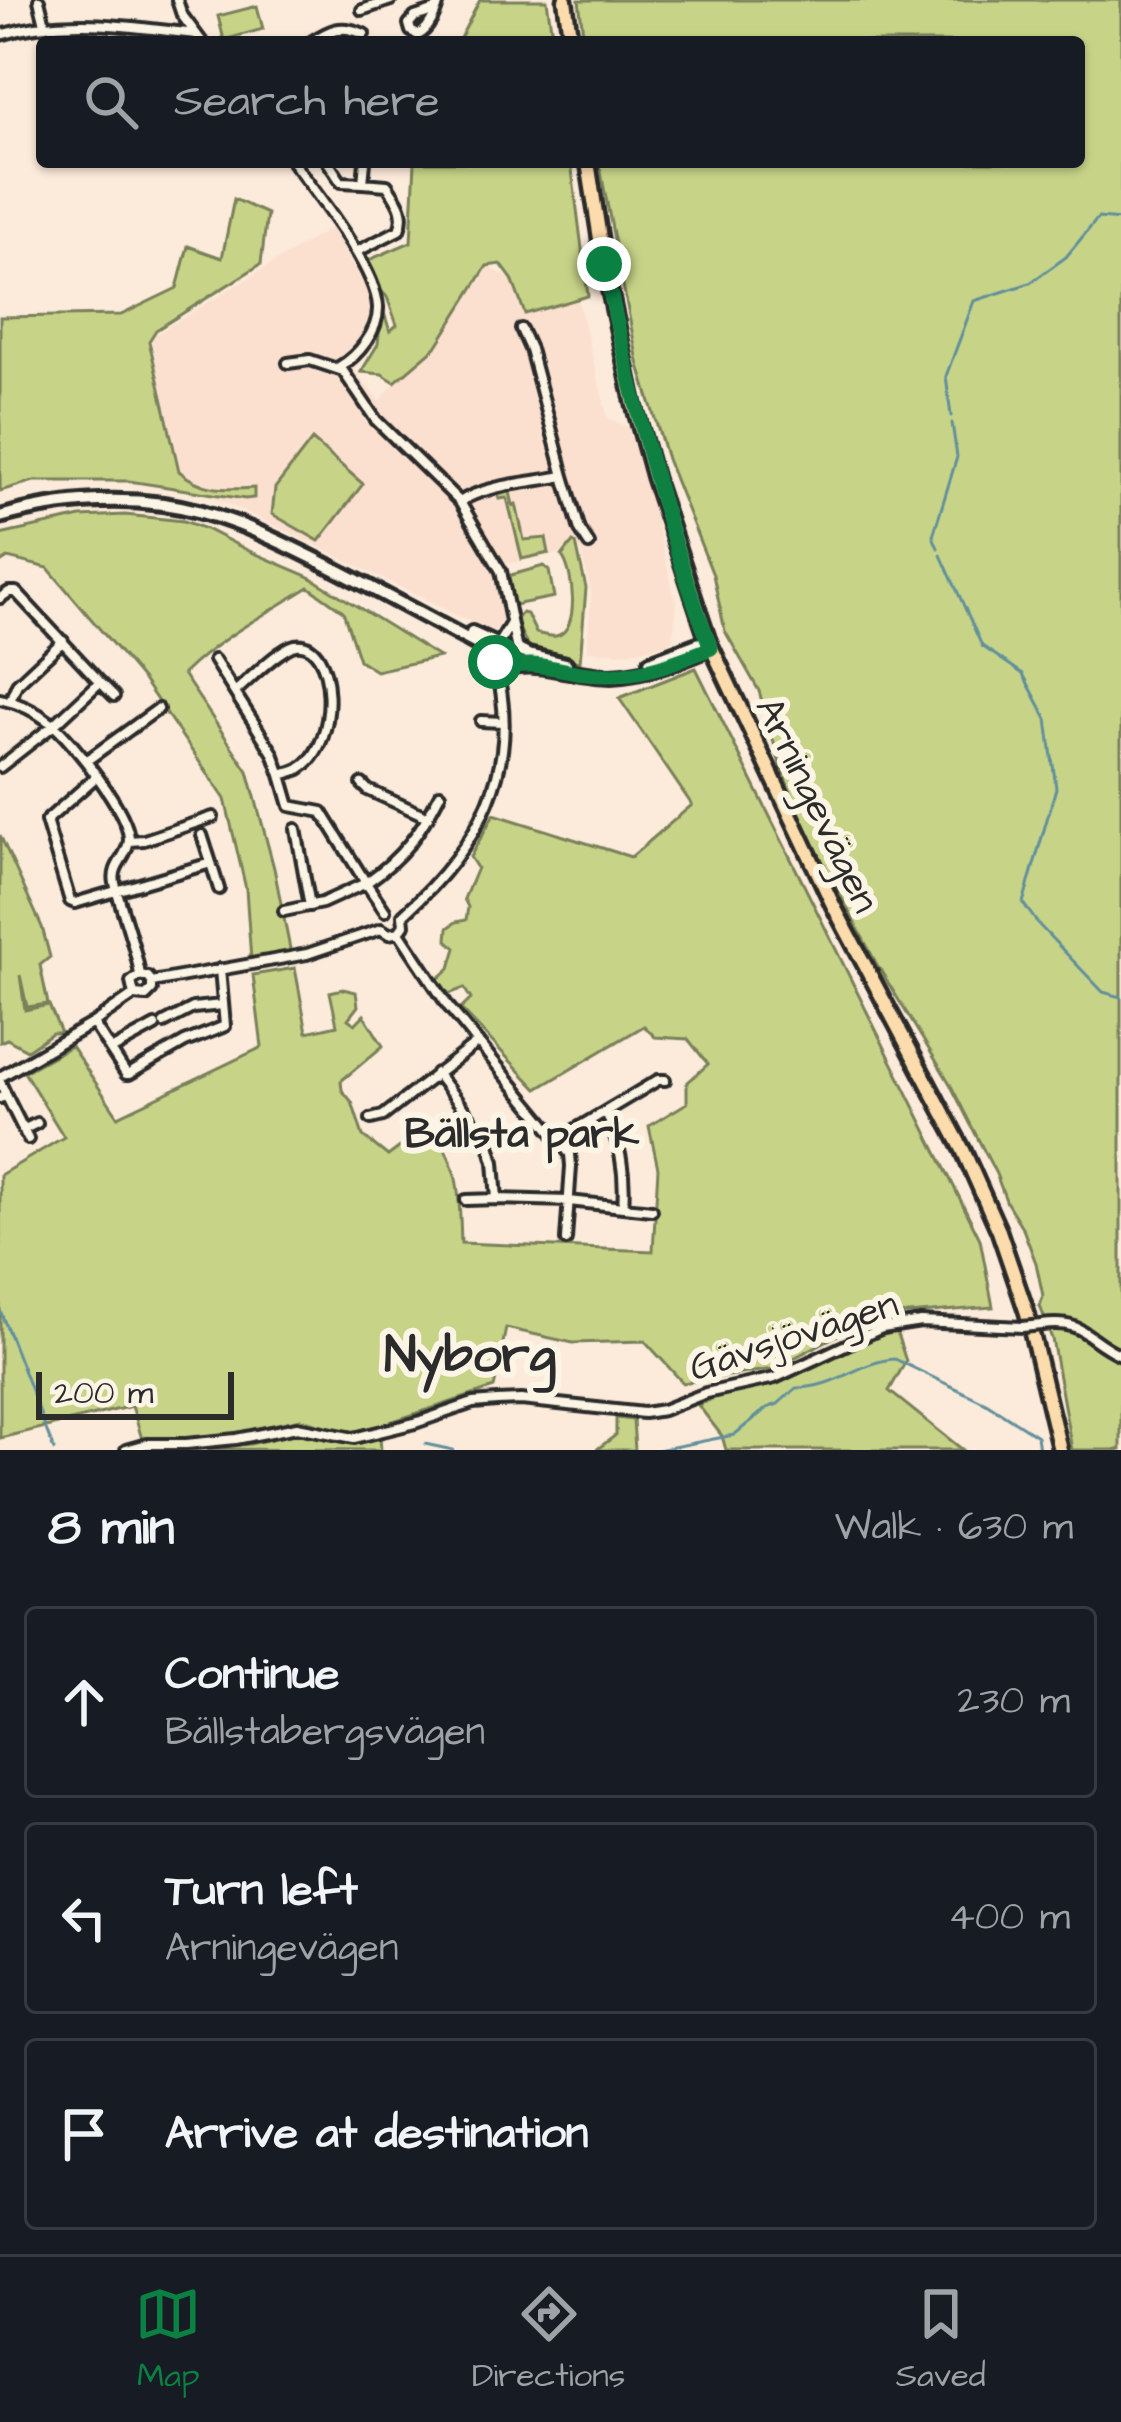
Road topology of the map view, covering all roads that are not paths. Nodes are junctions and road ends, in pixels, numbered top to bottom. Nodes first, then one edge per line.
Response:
1 (39, 0) edge
2 (177, 0) edge
3 (392, 0) edge
4 (565, 0) edge
5 (437, 5) edge
6 (362, 10) dead end
7 (45, 24) junction
8 (118, 26) junction
9 (364, 34) dead end
10 (0, 35) edge
11 (117, 36) edge
12 (186, 36) edge
13 (198, 36) edge
14 (320, 36) edge
15 (420, 36) edge
16 (570, 36) edge
17 (297, 168) edge
18 (332, 168) edge
19 (364, 168) edge
20 (589, 168) edge
21 (363, 183) junction
22 (356, 252) junction
23 (521, 329) dead end
24 (288, 363) dead end
25 (339, 367) junction
26 (564, 476) junction
27 (460, 502) junction
28 (0, 517) edge
29 (589, 544) dead end
30 (366, 584) junction
31 (0, 598) edge
32 (511, 623) junction
33 (63, 641) junction
34 (498, 642) junction
35 (710, 644) junction
36 (517, 648) junction
37 (214, 660) dead end
38 (502, 663) junction
39 (566, 668) junction
40 (100, 682) junction
41 (236, 691) junction
42 (114, 696) dead end
43 (5, 700) edge
44 (158, 710) dead end
45 (481, 722) dead end
46 (502, 722) junction
47 (54, 725) junction
48 (86, 761) junction
49 (0, 767) edge
50 (281, 775) junction
51 (97, 776) junction
52 (362, 784) dead end
53 (440, 794) dead end
54 (213, 817) dead end
55 (428, 817) junction
56 (296, 830) dead end
57 (202, 835) dead end
58 (129, 841) junction
59 (211, 862) junction
60 (366, 883) junction
61 (219, 889) dead end
62 (118, 890) junction
63 (310, 906) junction
64 (284, 911) dead end
65 (385, 911) junction
66 (403, 915) junction
67 (381, 929) junction
68 (399, 932) junction
69 (220, 969) junction
70 (140, 975) junction
71 (152, 982) junction
72 (134, 995) junction
73 (222, 1004) junction
74 (92, 1023) junction
75 (478, 1042) junction
76 (111, 1050) junction
77 (436, 1073) junction
78 (0, 1080) edge
79 (665, 1080) dead end
80 (3, 1096) edge
81 (606, 1112) junction
82 (371, 1119) dead end
83 (38, 1124) dead end
84 (560, 1138) junction
85 (497, 1199) junction
86 (466, 1200) dead end
87 (569, 1201) junction
88 (623, 1207) junction
89 (652, 1210) dead end
90 (566, 1240) dead end
91 (1121, 1355) edge
92 (126, 1450) edge
93 (1060, 1450) edge

1 - 7 street
2 - 13 street
3 - 6 street
4 - 16 main road
5 - 15 street
7 - 8 street
7 - 10 street
8 - 11 street
8 - 12 street
9 - 14 street
17 - 22 street
18 - 21 street
19 - 21 street
20 - 35 main road, Arningevägen
21 - 22 street
22 - 25 street
23 - 26 street
24 - 25 street
25 - 27 street
26 - 27 street
26 - 29 street
27 - 32 street
28 - 30 street
30 - 34 street
30 - 38 street
31 - 33 street
32 - 34 street
32 - 36 street
33 - 40 street
33 - 43 street
34 - 36 street
34 - 38 street
35 - 39 street
35 - 93 main road, Arningevägen
36 - 38 street
36 - 39 street
37 - 41 street
38 - 39 street
38 - 46 street
40 - 42 street
40 - 47 street
41 - 50 street
41 - 50 street
43 - 47 street
44 - 48 street
45 - 46 street
46 - 66 street
47 - 48 street
47 - 49 street
48 - 51 street
50 - 60 street
51 - 58 street
51 - 62 street
52 - 55 street
53 - 55 street
54 - 58 street
55 - 60 street
56 - 63 street
57 - 59 street
58 - 62 street
59 - 61 street
59 - 62 street
60 - 63 street
60 - 65 street
62 - 70 street
63 - 64 street
65 - 66 street
65 - 67 street
66 - 68 street
67 - 68 street
67 - 69 street
68 - 75 street
69 - 71 street
69 - 73 street
70 - 71 street
70 - 72 street
71 - 72 street
72 - 74 street
73 - 76 street
73 - 76 street
74 - 76 street
74 - 78 street
75 - 77 street
75 - 84 street
77 - 82 street
77 - 85 street
78 - 80 street
79 - 81 street
80 - 83 street
81 - 84 street
81 - 88 street
84 - 87 street
85 - 86 street
85 - 87 street
87 - 88 street
87 - 90 street
88 - 89 street
91 - 92 street, Gävsjövägen, bridge

